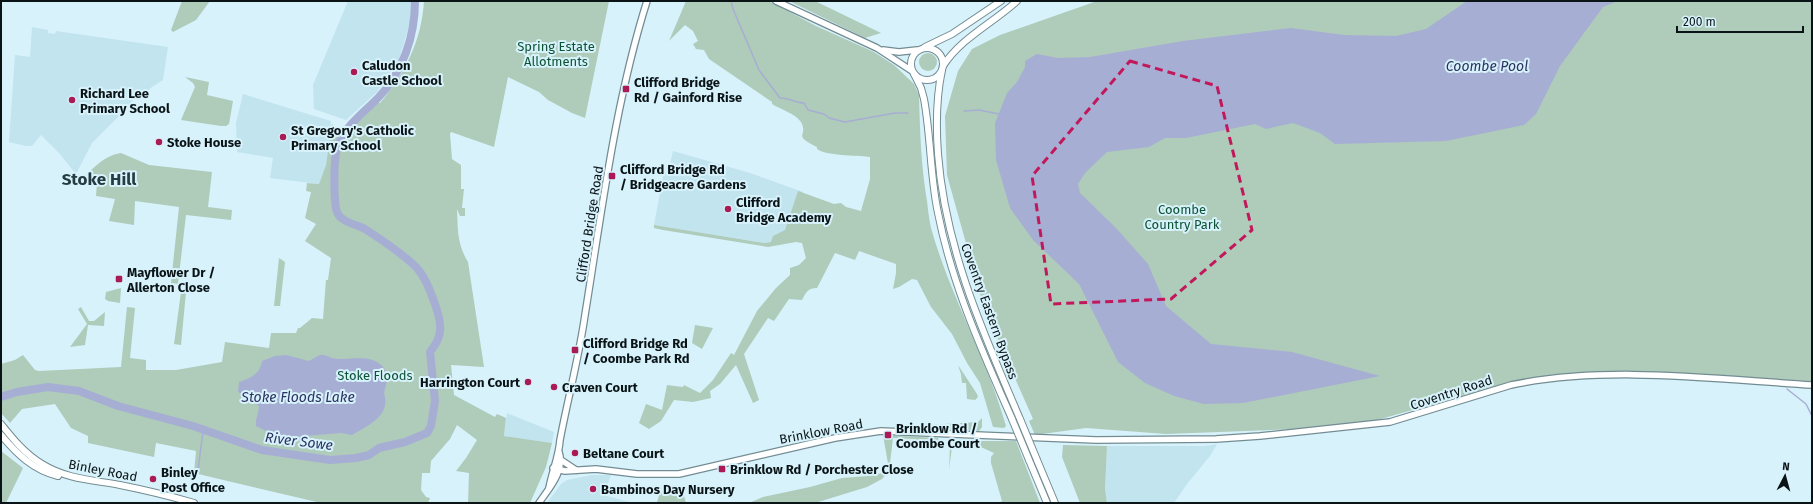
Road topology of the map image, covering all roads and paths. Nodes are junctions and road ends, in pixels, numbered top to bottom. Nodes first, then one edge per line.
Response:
1 (647, 1) edge
2 (776, 1) edge
3 (1001, 1) edge
4 (1017, 1) edge
5 (925, 47) junction
6 (877, 48) junction
7 (917, 50) junction
8 (942, 68) junction
9 (913, 73) junction
10 (1812, 385) edge
11 (1, 424) edge
12 (1, 435) edge
13 (1096, 440) joint
14 (559, 452) junction
15 (561, 460) junction
16 (553, 468) junction
17 (559, 470) junction
18 (576, 470) junction
19 (71, 478) junction
20 (549, 488) junction
21 (194, 503) edge
22 (539, 503) edge
23 (1047, 503) edge
24 (1055, 503) edge

1 - 14 main road, Clifford Bridge Road
2 - 6 main road
3 - 5 main road
4 - 8 main road, Coventry Eastern Bypass
5 - 7 main road
5 - 8 main road
6 - 7 main road
6 - 9 main road
7 - 9 main road
8 - 9 main road
8 - 24 main road, Coventry Eastern Bypass, bridge
9 - 23 main road, Coventry Eastern Bypass, bridge
10 - 13 main road, Coventry Road
11 - 19 main road, Binley Road
12 - 19 main road
13 - 18 main road, Brinklow Road
14 - 15 main road, Clifford Bridge Road
14 - 16 main road, Clifford Bridge Road
15 - 17 main road, Clifford Bridge Road
15 - 18 main road
16 - 17 main road, Brinklow Road
16 - 20 main road, Clifford Bridge Road
17 - 18 main road, Brinklow Road
17 - 20 main road, Clifford Bridge Road
19 - 21 main road, Binley Road
20 - 22 main road

